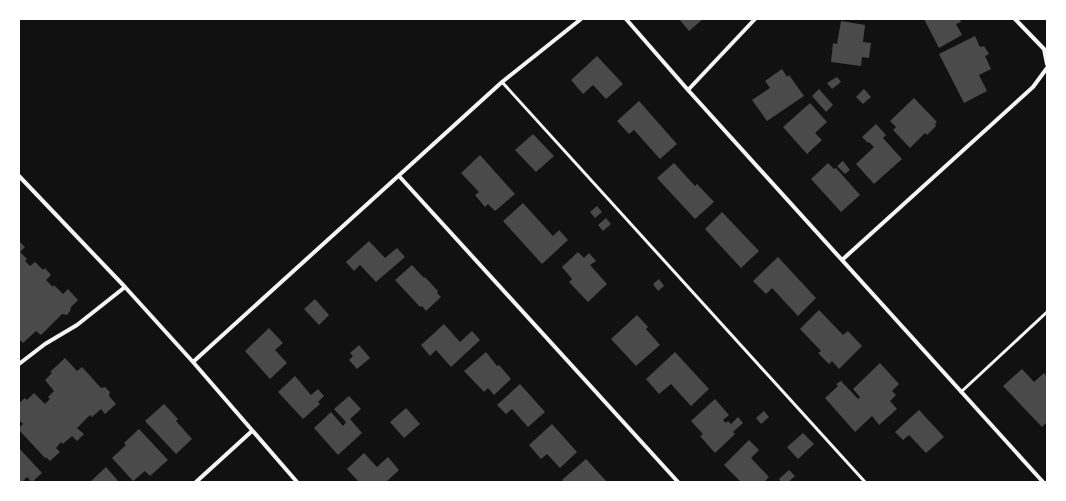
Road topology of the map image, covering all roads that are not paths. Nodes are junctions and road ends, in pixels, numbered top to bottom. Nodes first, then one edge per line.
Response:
1 (581, 19) edge
2 (626, 19) edge
3 (755, 19) edge
4 (1015, 19) edge
5 (1047, 64) edge
6 (1047, 68) edge
7 (502, 82) junction
8 (688, 90) junction
9 (19, 176) edge
10 (399, 176) junction
11 (842, 260) junction
12 (125, 287) junction
13 (1047, 312) edge
14 (192, 362) junction
15 (19, 364) edge
16 (962, 392) junction
17 (252, 431) junction
18 (196, 482) edge
19 (298, 482) edge
20 (678, 482) edge
21 (865, 482) edge
22 (1042, 482) edge

1 - 7 street
2 - 8 street
3 - 8 street
4 - 5 street
6 - 11 street
7 - 10 street
7 - 21 lane
8 - 11 street
9 - 12 street
10 - 14 street
10 - 20 street
11 - 16 street
12 - 14 street
12 - 15 street
13 - 16 lane
14 - 17 street
16 - 22 street
17 - 18 street
17 - 19 street

